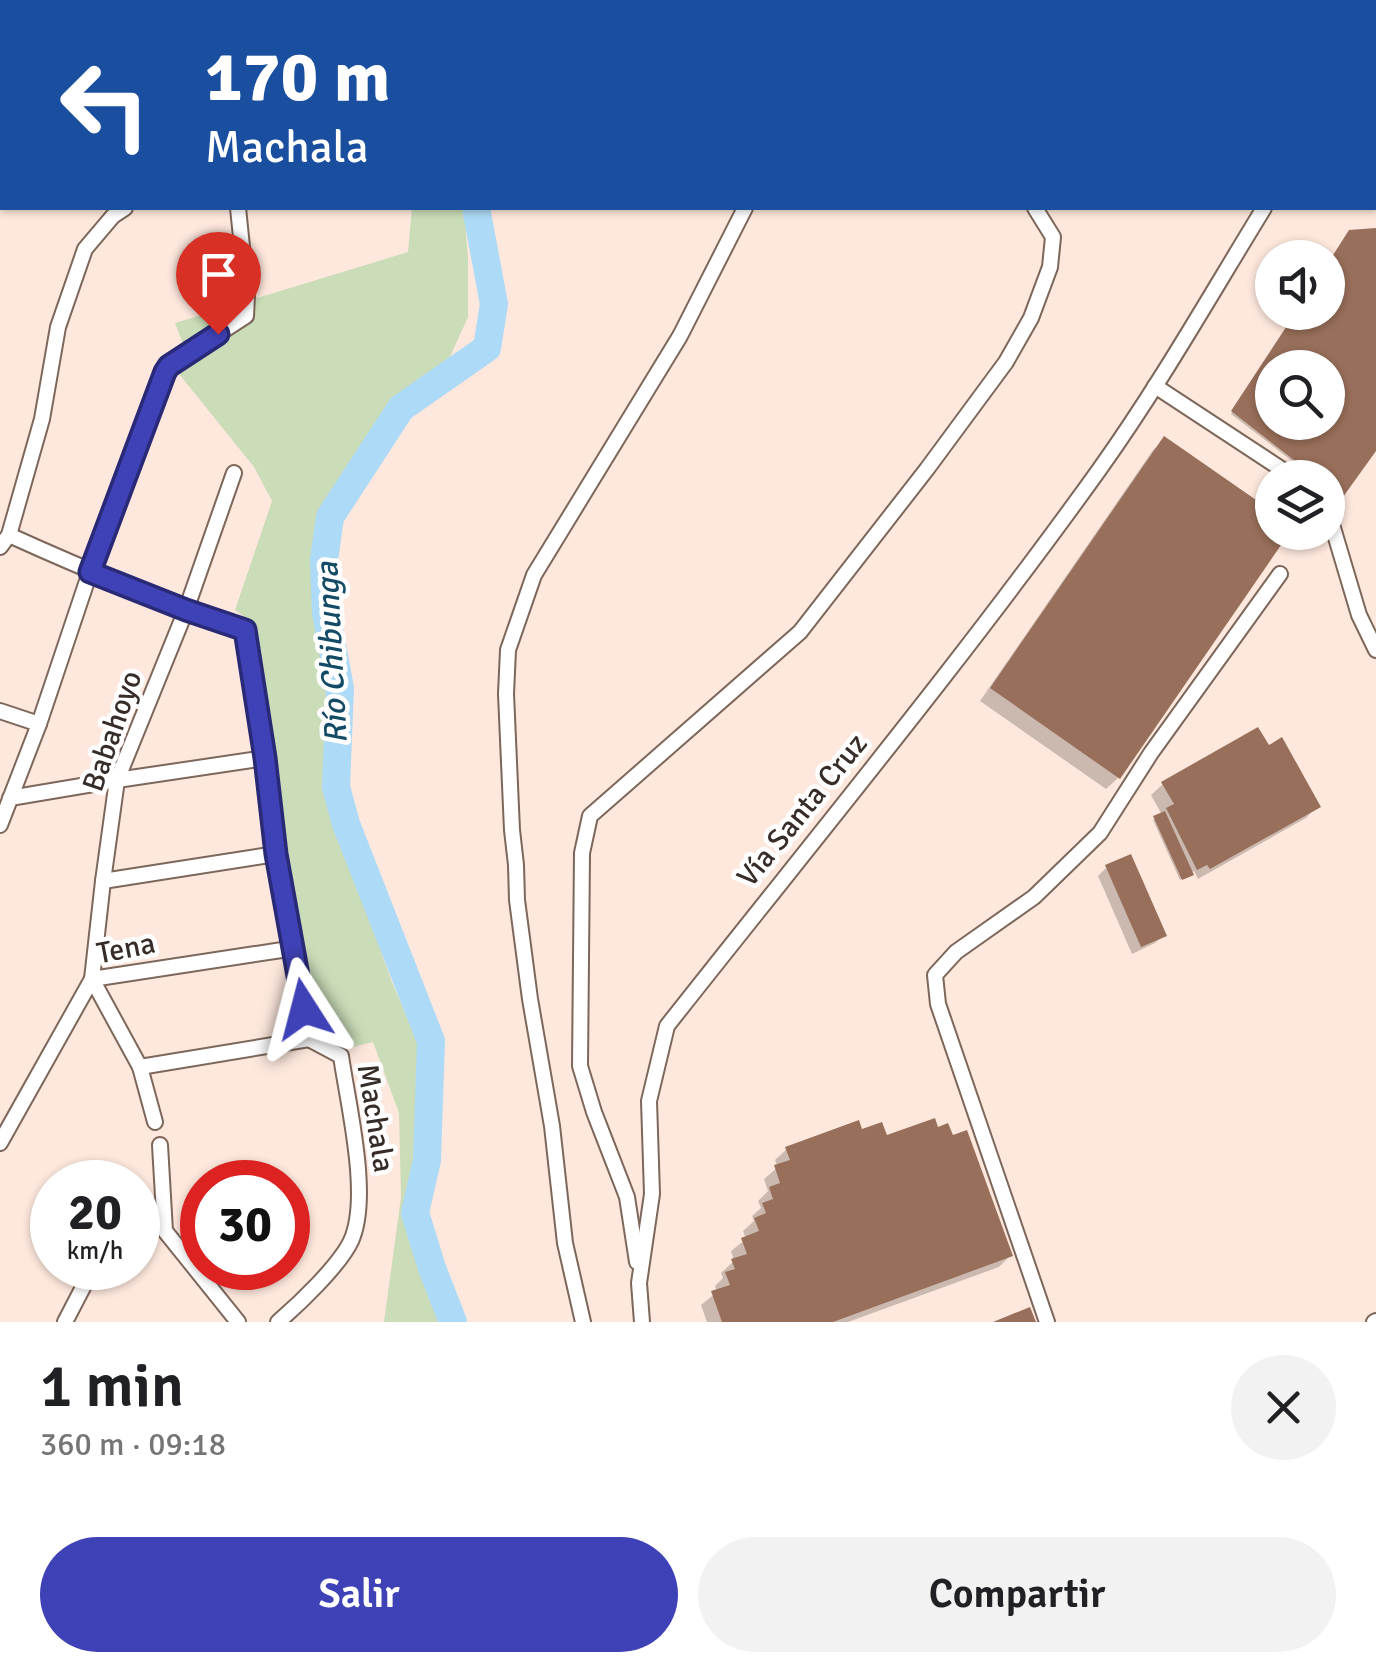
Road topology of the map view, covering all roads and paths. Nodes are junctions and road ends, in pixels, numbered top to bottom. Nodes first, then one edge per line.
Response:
1 (122, 210) edge
2 (238, 210) edge
3 (744, 210) edge
4 (1036, 210) edge
5 (1263, 210) edge
6 (1155, 386) junction
7 (1268, 460) edge
8 (234, 473) dead end
9 (4, 541) edge
10 (1340, 550) edge
11 (90, 572) junction
12 (1280, 574) dead end
13 (186, 610) junction
14 (1376, 650) edge
15 (0, 711) edge
16 (39, 724) junction
17 (265, 758) junction
18 (117, 780) junction
19 (10, 798) junction
20 (1, 818) edge
21 (276, 854) junction
22 (104, 881) junction
23 (295, 948) junction
24 (92, 979) junction
25 (309, 1039) junction
26 (140, 1066) junction
27 (155, 1122) dead end
28 (0, 1143) edge
29 (160, 1145) dead end
30 (640, 1283) junction
31 (81, 1290) edge
32 (65, 1322) edge
33 (238, 1322) edge
34 (278, 1322) edge
35 (583, 1322) edge
36 (642, 1322) edge
37 (1047, 1322) edge

1 - 9 street
2 - 11 street
3 - 35 street
4 - 30 street
5 - 6 street, Vía Santa Cruz
6 - 7 street
6 - 30 street, Vía Santa Cruz
8 - 13 street, Babahoyo
9 - 11 street
10 - 14 street
11 - 13 street
11 - 16 street
12 - 37 street
13 - 17 street
13 - 18 street, Babahoyo
15 - 16 street
16 - 19 street
17 - 18 street
17 - 21 street
18 - 19 street
18 - 22 street, Babahoyo
19 - 20 street
21 - 22 street
21 - 23 street
22 - 24 street, Babahoyo
23 - 24 street, Tena
23 - 25 street
24 - 26 street
24 - 28 street, Tena
25 - 26 street
25 - 34 street, Machala
26 - 27 street
29 - 33 street
30 - 36 street, Vía Santa Cruz
31 - 32 street

